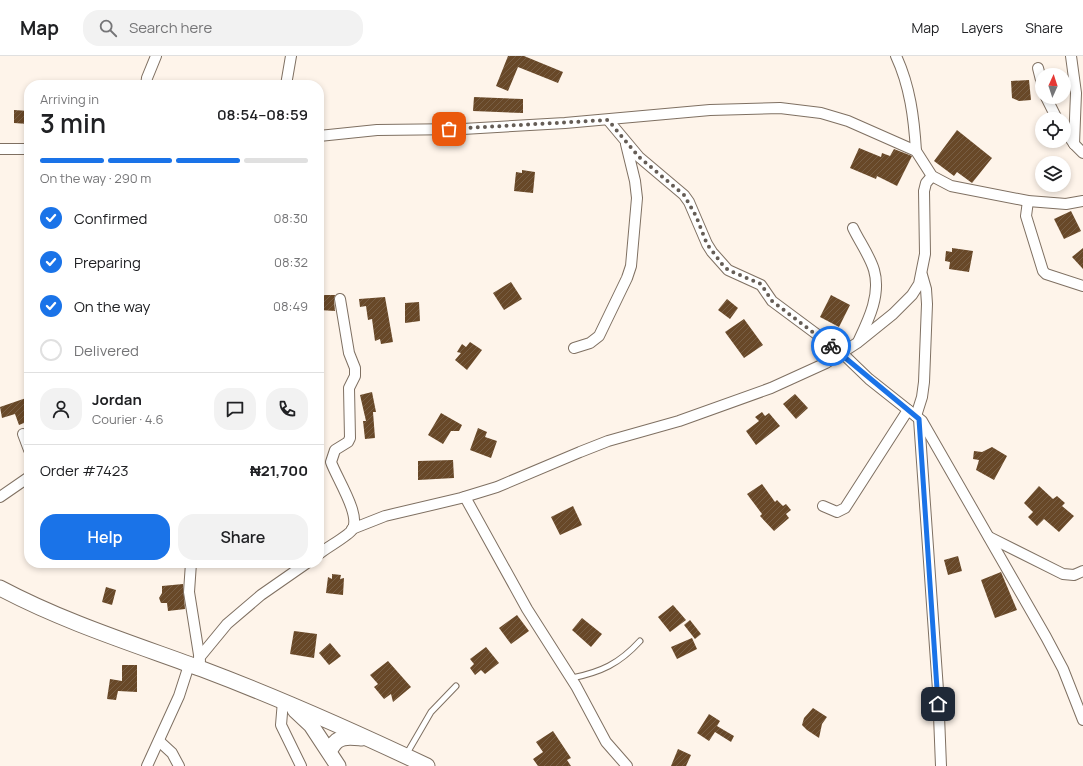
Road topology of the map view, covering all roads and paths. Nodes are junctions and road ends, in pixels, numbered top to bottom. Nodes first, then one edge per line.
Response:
1 (156, 56) edge
2 (292, 56) edge
3 (896, 56) edge
4 (1071, 56) edge
5 (147, 80) edge
6 (287, 80) edge
7 (608, 120) junction
8 (324, 135) edge
9 (625, 140) junction
10 (1071, 140) edge
11 (1074, 144) junction
12 (0, 149) edge
13 (24, 149) edge
14 (916, 150) junction
15 (1083, 153) edge
16 (932, 176) junction
17 (1028, 201) junction
18 (1083, 201) edge
19 (853, 228) dead end
20 (922, 275) junction
21 (1083, 286) edge
22 (340, 299) dead end
23 (857, 343) junction
24 (574, 348) dead end
25 (842, 353) junction
26 (914, 415) junction
27 (24, 480) edge
28 (0, 497) edge
29 (465, 497) junction
30 (823, 506) dead end
31 (352, 530) junction
32 (989, 537) junction
33 (324, 550) edge
34 (191, 568) edge
35 (300, 568) edge
36 (1083, 571) edge
37 (0, 588) edge
38 (640, 641) dead end
39 (197, 664) junction
40 (572, 678) junction
41 (456, 686) dead end
42 (283, 701) junction
43 (318, 716) junction
44 (1083, 720) edge
45 (369, 739) junction
46 (159, 741) junction
47 (332, 747) junction
48 (406, 756) junction
49 (337, 764) edge
50 (147, 766) edge
51 (179, 766) edge
52 (301, 766) edge
53 (427, 766) edge
54 (627, 766) edge
55 (941, 766) edge

1 - 5 street
2 - 6 street
3 - 14 street
4 - 11 street
7 - 8 street
7 - 9 street
7 - 14 street
9 - 24 street
9 - 25 street
10 - 11 street
11 - 15 street
12 - 13 street
14 - 16 street
16 - 17 street
16 - 20 street
17 - 18 street
17 - 21 street
19 - 23 street
20 - 23 street
20 - 26 street
22 - 31 street
23 - 25 street
25 - 26 street
25 - 29 street
26 - 30 street
26 - 32 street
26 - 55 street
27 - 28 street
29 - 31 street
29 - 40 street
31 - 33 street
32 - 36 street
32 - 44 street
34 - 39 street
35 - 39 street
37 - 39 main road
38 - 40 lane
39 - 42 main road
39 - 46 street
40 - 54 street
41 - 48 lane
42 - 43 main road
42 - 49 main road
42 - 52 street
43 - 45 main road
43 - 47 main road
45 - 47 main road
45 - 48 main road
46 - 50 street
46 - 51 street
47 - 49 main road
48 - 53 main road

